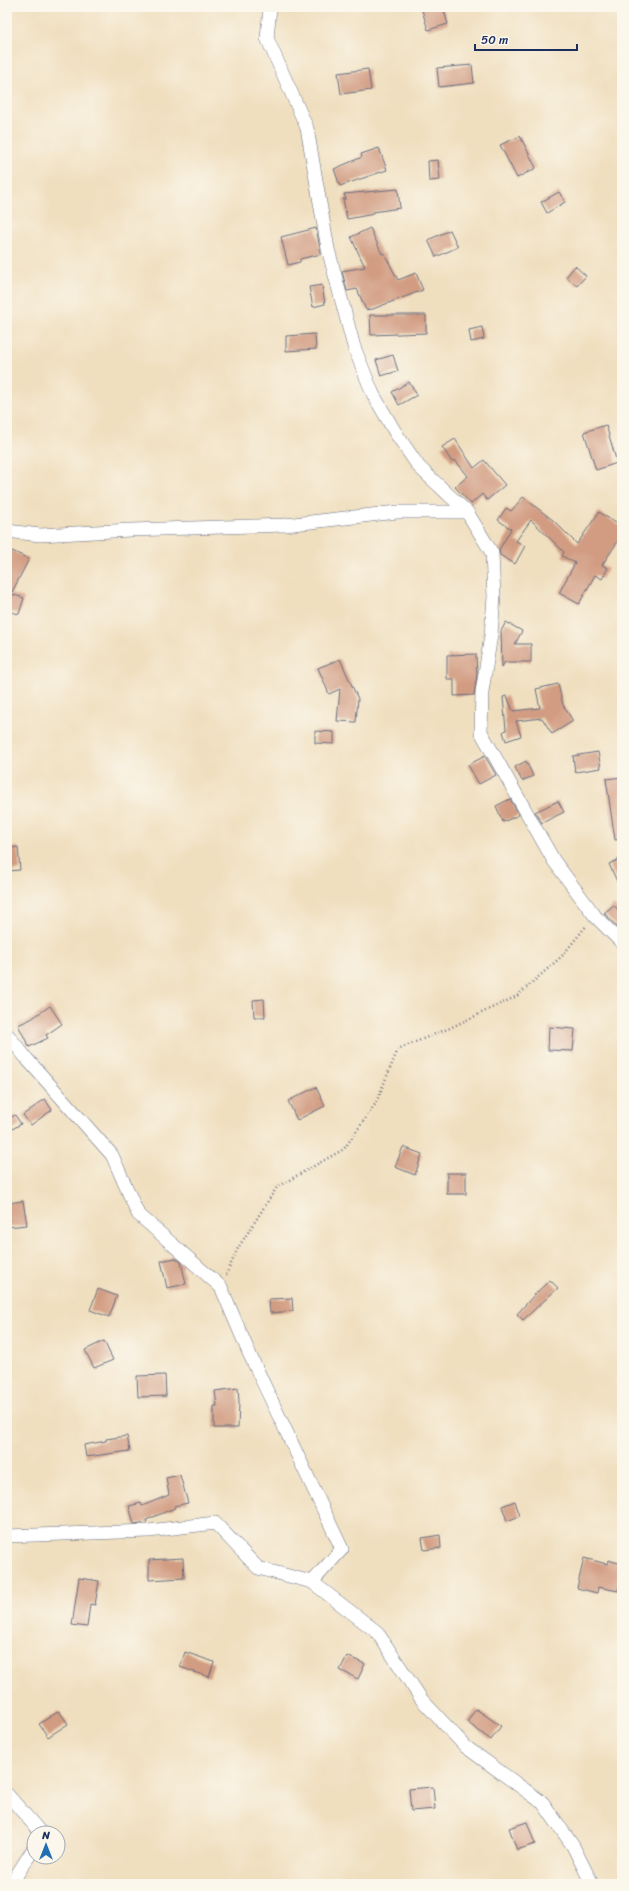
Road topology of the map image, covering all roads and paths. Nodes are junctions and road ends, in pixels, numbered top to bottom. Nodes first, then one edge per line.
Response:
1 (270, 7) edge
2 (467, 512) junction
3 (7, 531) edge
4 (595, 916) junction
5 (622, 942) edge
6 (7, 1034) edge
7 (221, 1287) junction
8 (7, 1536) edge
9 (312, 1582) junction
10 (7, 1794) edge
11 (34, 1825) edge
12 (26, 1861) edge
13 (11, 1884) edge
14 (592, 1884) edge

1 - 2 street
2 - 3 street
2 - 4 street
4 - 5 street
4 - 7 path
6 - 7 street
7 - 9 street
8 - 9 street
9 - 14 street
10 - 11 street
12 - 13 street

